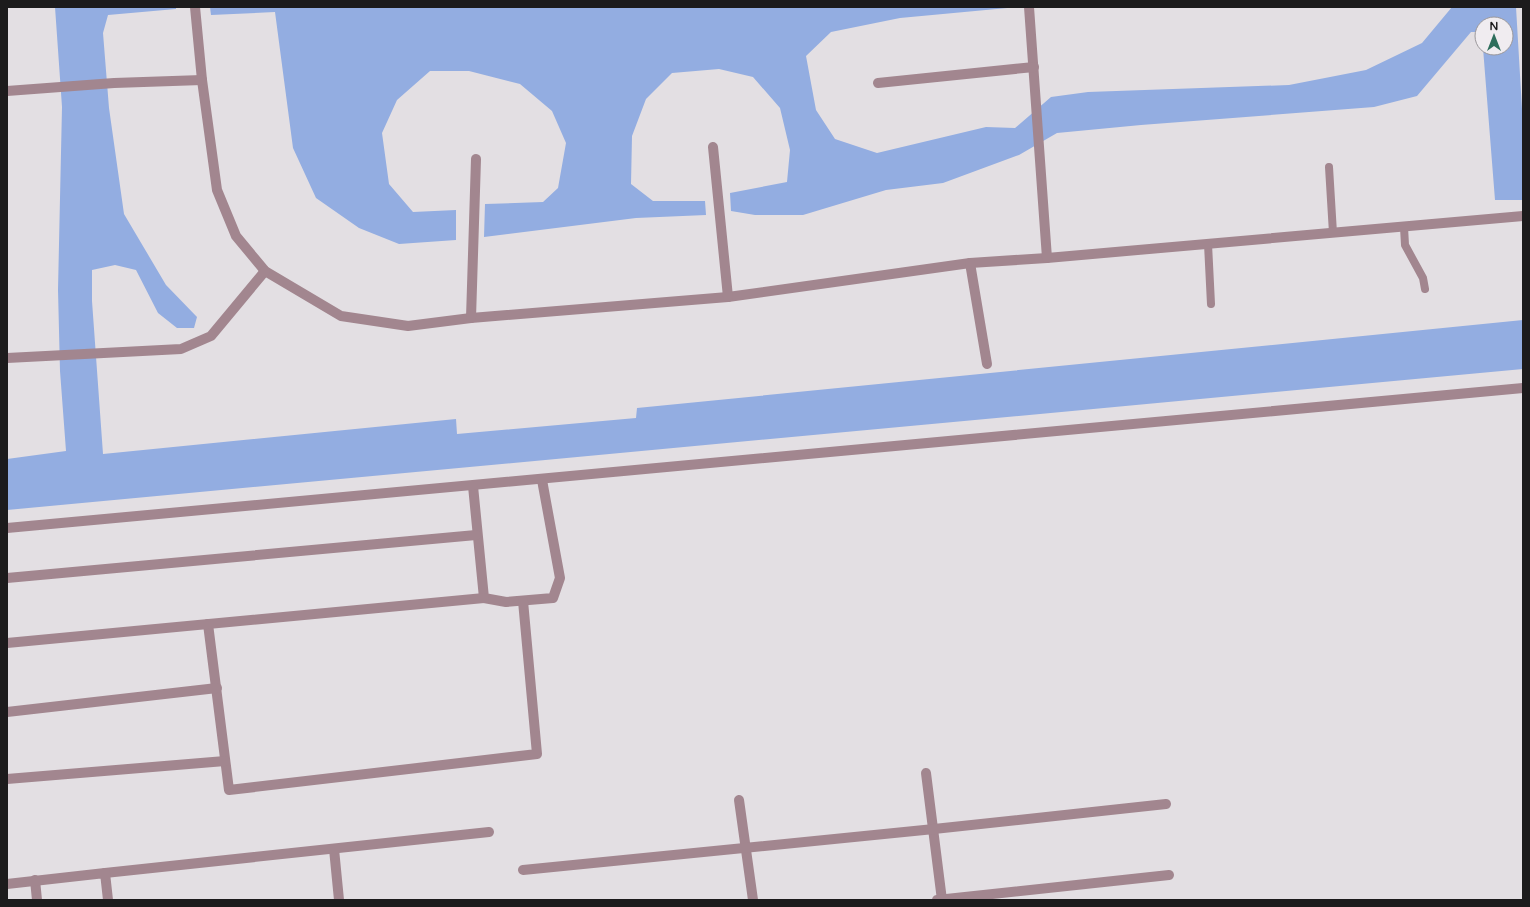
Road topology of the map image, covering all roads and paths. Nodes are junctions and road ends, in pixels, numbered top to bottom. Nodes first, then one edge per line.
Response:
1 (195, 7) edge
2 (1029, 7) edge
3 (1034, 67) junction
4 (202, 80) junction
5 (878, 83) dead end
6 (7, 91) edge
7 (713, 147) dead end
8 (476, 159) dead end
9 (1329, 167) dead end
10 (1523, 216) edge
11 (1404, 228) junction
12 (1333, 233) junction
13 (1208, 244) junction
14 (1047, 258) junction
15 (970, 263) junction
16 (265, 271) junction
17 (1424, 289) dead end
18 (728, 297) junction
19 (1211, 304) dead end
20 (471, 318) junction
21 (7, 358) edge
22 (987, 364) dead end
23 (1523, 388) edge
24 (542, 480) junction
25 (473, 486) junction
26 (7, 528) edge
27 (476, 534) junction
28 (7, 578) edge
29 (484, 598) junction
30 (523, 601) junction
31 (208, 624) junction
32 (7, 643) edge
33 (216, 688) junction
34 (7, 712) edge
35 (225, 762) junction
36 (926, 773) dead end
37 (7, 779) edge
38 (739, 800) dead end
39 (1166, 804) dead end
40 (934, 829) junction
41 (489, 832) dead end
42 (746, 848) junction
43 (334, 849) junction
44 (522, 870) dead end
45 (105, 873) junction
46 (1170, 875) dead end
47 (35, 880) junction
48 (7, 884) edge
49 (37, 900) edge
50 (108, 900) edge
51 (340, 900) edge
52 (753, 900) edge
53 (937, 900) edge
54 (942, 900) edge

1 - 4 street
2 - 3 street
3 - 5 street
3 - 14 street
4 - 6 street
4 - 16 street
7 - 18 street
8 - 20 street
9 - 12 lane
10 - 11 street
11 - 12 street
11 - 17 lane
12 - 13 street
13 - 14 street
13 - 19 lane
14 - 15 street
15 - 18 street
15 - 22 street
16 - 20 street
16 - 21 street
18 - 20 street
23 - 24 street
24 - 25 street
24 - 30 street
25 - 26 street
25 - 27 street
27 - 28 street
27 - 29 street
29 - 30 street
29 - 31 street
30 - 35 street
31 - 32 street
31 - 33 street
33 - 34 street
33 - 35 street
35 - 37 street
36 - 40 street
38 - 42 street
39 - 40 street
40 - 42 street
40 - 54 street
41 - 43 street
42 - 44 street
42 - 52 street
43 - 45 street
43 - 51 street
45 - 47 street
45 - 50 street
46 - 54 street
47 - 48 street
47 - 49 street
53 - 54 street

